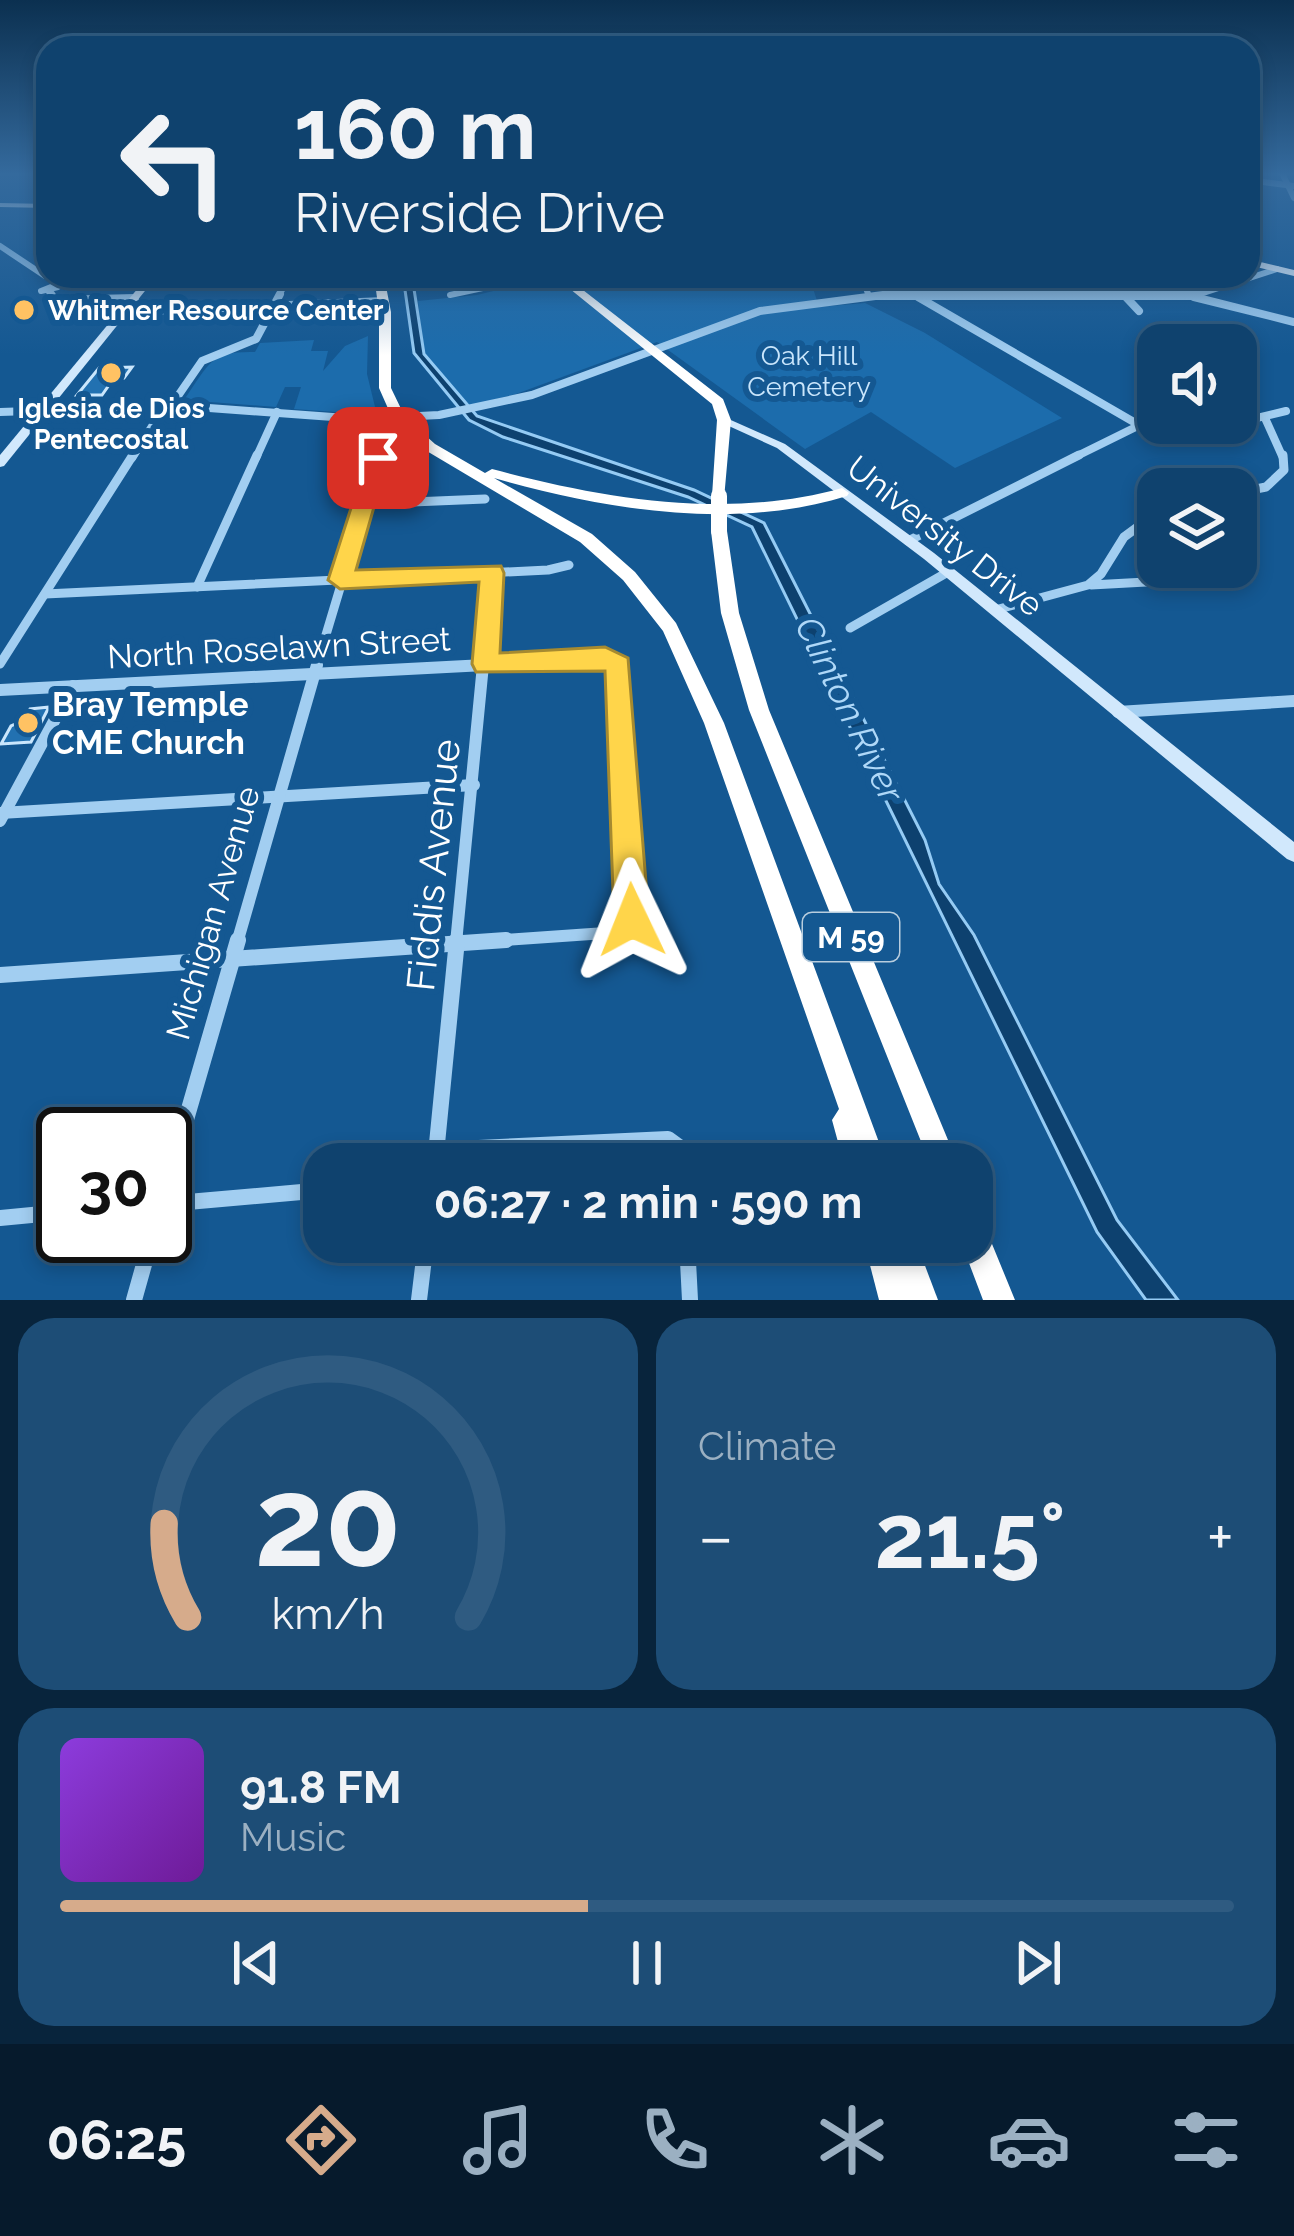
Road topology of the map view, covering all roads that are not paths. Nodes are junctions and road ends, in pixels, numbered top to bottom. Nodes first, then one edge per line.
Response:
1 (0, 247) edge
2 (1260, 265) edge
3 (1277, 269) junction
4 (36, 271) edge
5 (1294, 274) edge
6 (1260, 275) edge
7 (144, 288) edge
8 (284, 288) edge
9 (381, 288) edge
10 (483, 288) edge
11 (574, 288) edge
12 (866, 288) edge
13 (1016, 288) edge
14 (1148, 288) edge
15 (1219, 288) edge
16 (49, 292) dead end
17 (450, 295) dead end
18 (915, 295) junction
19 (869, 296) junction
20 (1020, 296) junction
21 (1124, 296) junction
22 (1157, 296) junction
23 (1191, 297) junction
24 (136, 298) junction
25 (384, 301) junction
26 (273, 309) junction
27 (1139, 311) dead end
28 (124, 312) junction
29 (1294, 322) edge
30 (650, 350) junction
31 (168, 406) junction
32 (43, 410) junction
33 (1286, 411) dead end
34 (0, 412) edge
35 (277, 412) junction
36 (1264, 418) junction
37 (399, 419) junction
38 (1257, 419) edge
39 (724, 420) junction
40 (1137, 424) edge
41 (1137, 426) edge
42 (386, 448) dead end
43 (453, 460) junction
44 (0, 463) edge
45 (1257, 489) edge
46 (842, 493) junction
47 (485, 499) dead end
48 (364, 504) junction
49 (1137, 526) edge
50 (908, 541) junction
51 (569, 565) dead end
52 (948, 572) junction
53 (492, 573) junction
54 (340, 580) junction
55 (1137, 582) edge
56 (1088, 585) junction
57 (197, 586) junction
58 (45, 594) junction
59 (995, 610) junction
60 (850, 628) dead end
61 (0, 664) edge
62 (485, 664) junction
63 (312, 674) junction
64 (73, 686) junction
65 (0, 690) edge
66 (1294, 701) edge
67 (1116, 712) junction
68 (474, 785) junction
69 (278, 796) junction
70 (2, 816) edge
71 (1294, 853) edge
72 (459, 943) junction
73 (232, 959) junction
74 (0, 975) edge
75 (808, 982) junction
76 (189, 1107) edge
77 (438, 1143) edge
78 (613, 1143) edge
79 (674, 1143) edge
80 (852, 1143) edge
81 (866, 1143) edge
82 (935, 1143) edge
83 (303, 1192) edge
84 (192, 1202) edge
85 (36, 1215) edge
86 (0, 1218) edge
87 (144, 1263) edge
88 (423, 1263) edge
89 (688, 1263) edge
90 (885, 1263) edge
91 (909, 1263) edge
92 (984, 1263) edge
93 (999, 1299) edge
94 (134, 1300) edge
95 (419, 1300) edge
96 (690, 1300) edge
97 (895, 1300) edge
98 (922, 1300) edge

1 - 4 street
2 - 3 main road
3 - 5 main road
3 - 6 street
7 - 24 main road
8 - 26 street
9 - 25 highway
10 - 17 street
11 - 30 highway, University Drive
12 - 19 street
13 - 20 street
14 - 22 street
15 - 23 street
16 - 24 street
18 - 19 street
18 - 20 street
18 - 40 street
19 - 30 street
20 - 21 street
21 - 22 street
21 - 27 street
22 - 23 street
23 - 29 street
24 - 28 main road
25 - 26 street
25 - 37 highway
26 - 28 street
26 - 31 street
28 - 32 main road
30 - 37 street
30 - 39 highway, University Drive
31 - 32 street
31 - 35 street
31 - 58 street
32 - 34 street
32 - 44 main road
33 - 36 street
35 - 37 street
35 - 57 street
36 - 38 street
36 - 45 street
37 - 43 highway, M 59
39 - 46 main road, University Drive
39 - 82 highway, M 59, bridge
41 - 50 street
42 - 48 street, Michigan Avenue
43 - 46 highway
43 - 75 highway, M 59
46 - 50 main road, University Drive
47 - 48 street
48 - 54 street, Michigan Avenue
49 - 56 street
50 - 52 main road, University Drive
51 - 53 street
52 - 59 main road, University Drive
52 - 60 street
53 - 54 street
53 - 62 street, Fiddis Avenue
54 - 57 street
54 - 63 street, Michigan Avenue
55 - 56 street
56 - 59 street
57 - 58 street
58 - 61 street
59 - 67 main road, University Drive
62 - 63 street, North Roselawn Street
62 - 68 street, Fiddis Avenue
62 - 72 street, North Roselawn Street
63 - 64 street, North Roselawn Street
63 - 69 street, Michigan Avenue
64 - 65 street, North Roselawn Street
64 - 70 street
66 - 67 street
67 - 71 main road, University Drive
68 - 69 street
68 - 72 street, Fiddis Avenue
69 - 70 street
69 - 73 street, Michigan Avenue
72 - 73 street
72 - 77 street, Fiddis Avenue
73 - 74 street
73 - 76 street, Michigan Avenue
75 - 80 highway
75 - 81 highway, M 59
78 - 79 street
83 - 84 street
85 - 86 street
87 - 94 street
88 - 95 street
89 - 96 street
90 - 97 highway
91 - 98 highway
92 - 93 highway

